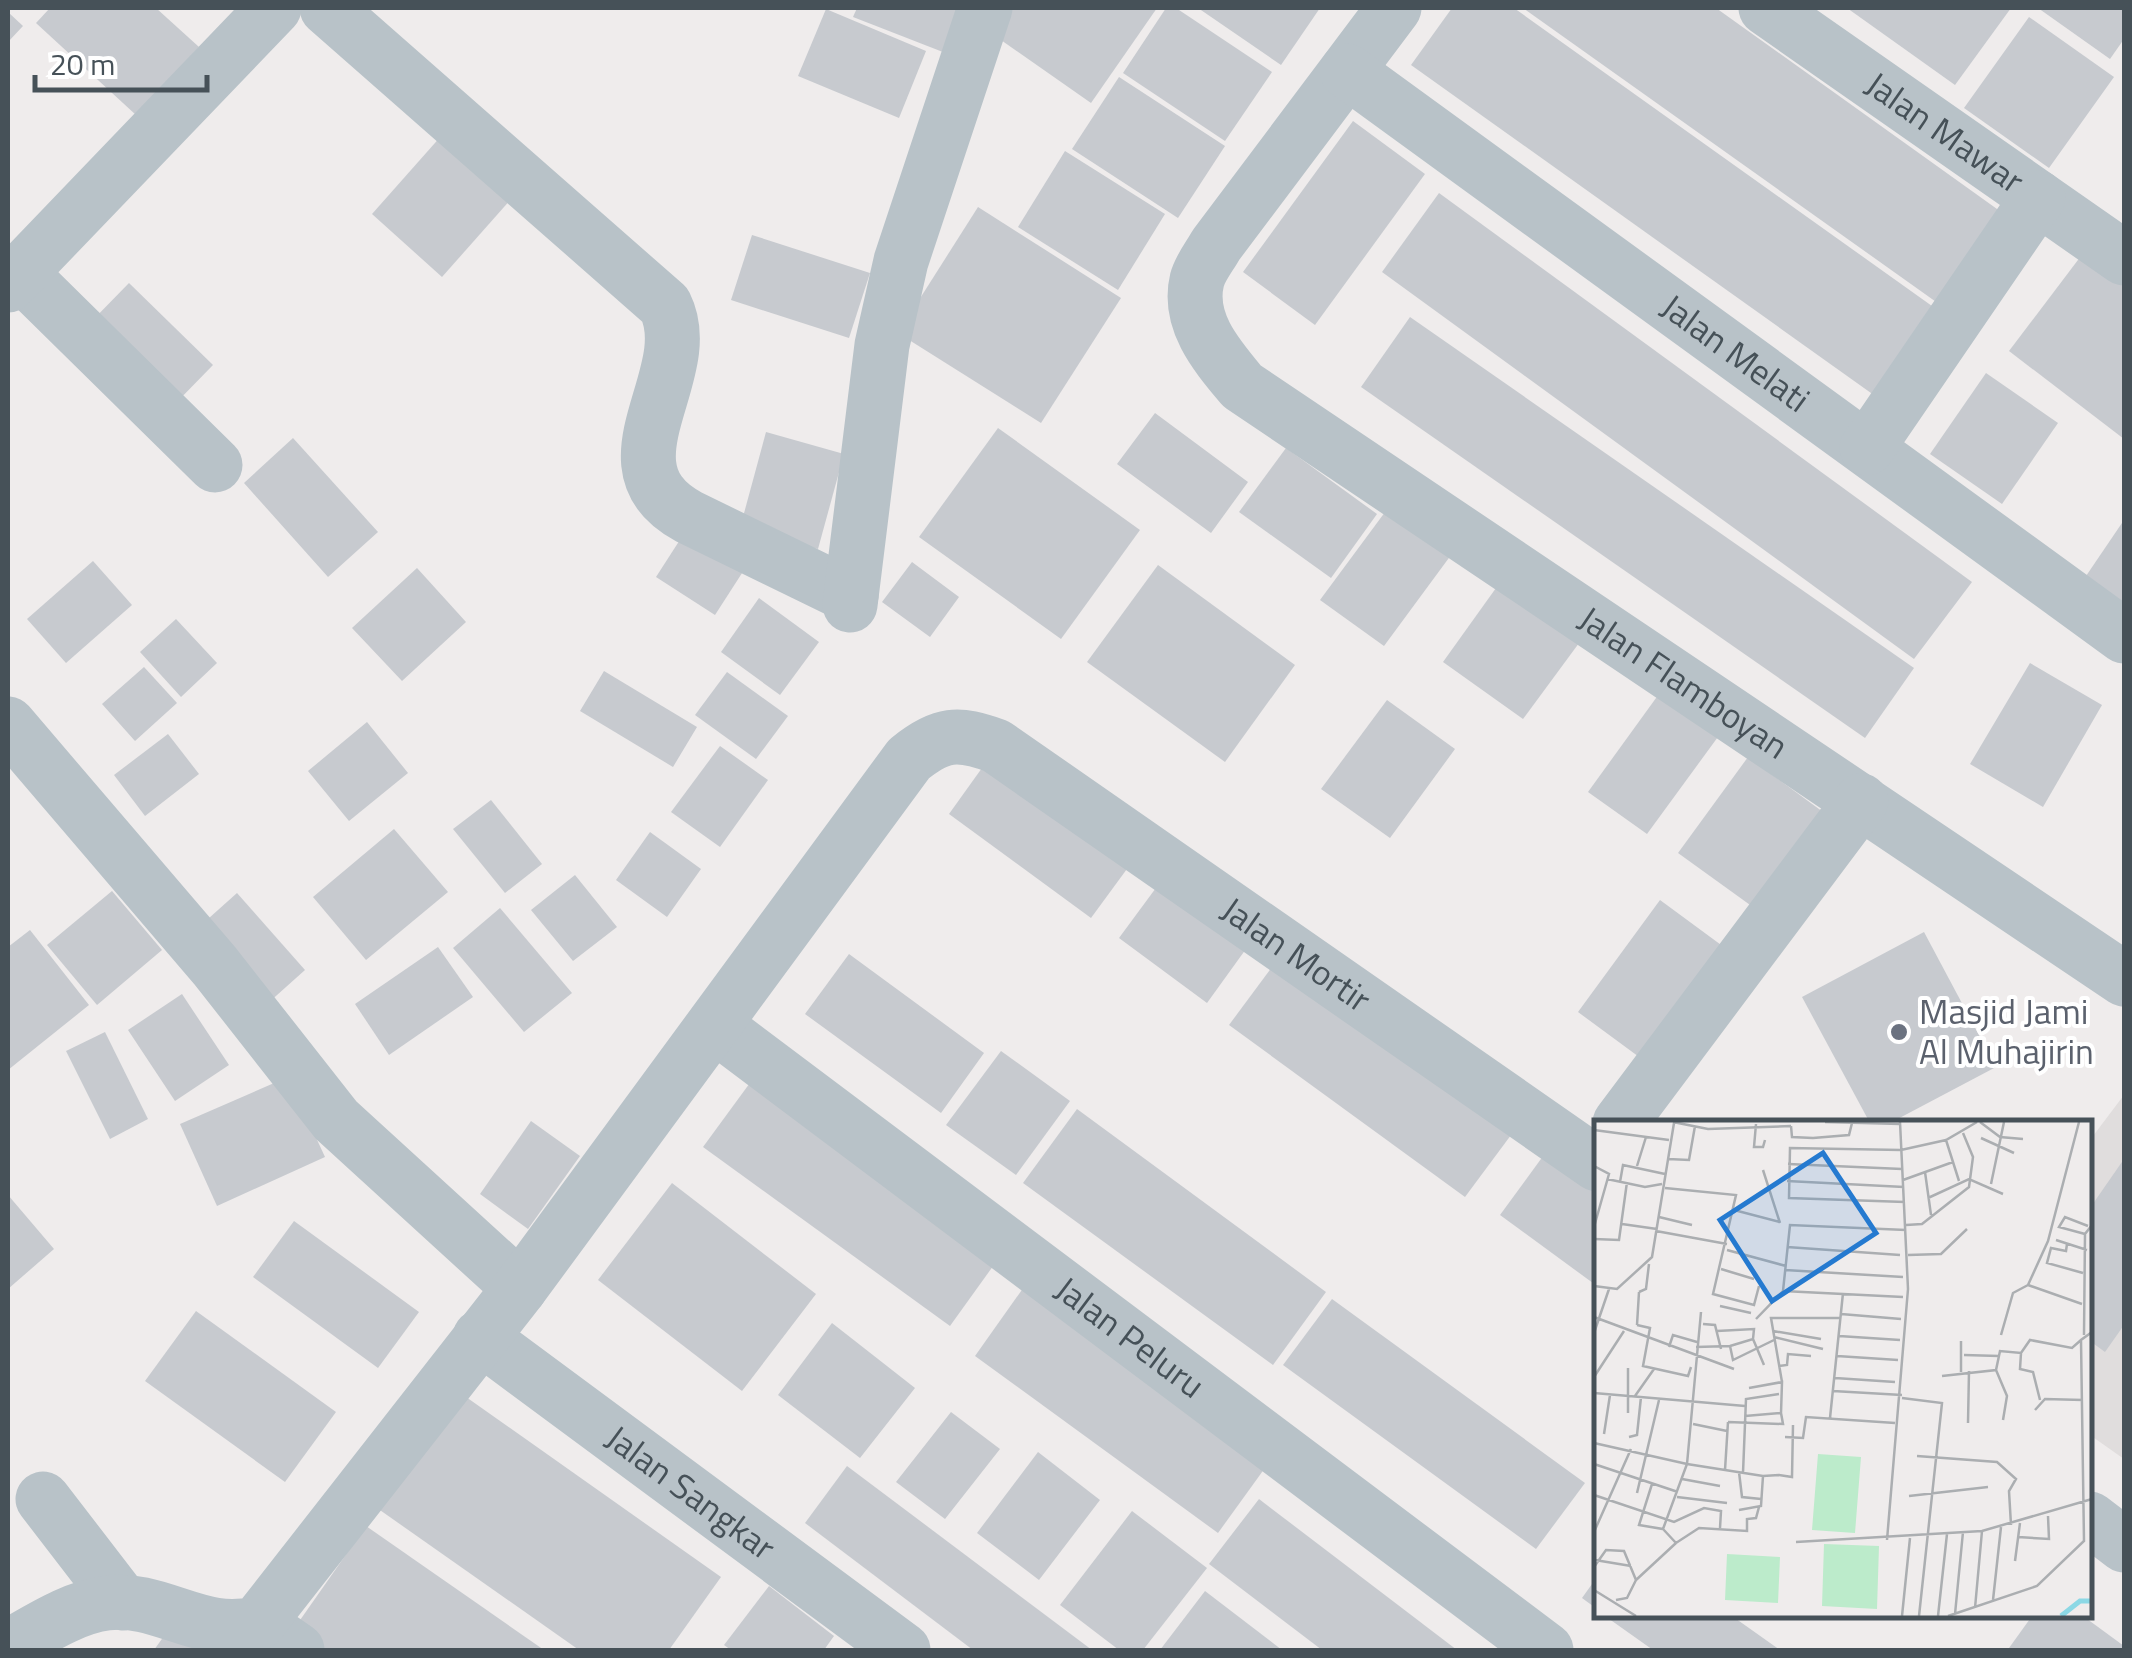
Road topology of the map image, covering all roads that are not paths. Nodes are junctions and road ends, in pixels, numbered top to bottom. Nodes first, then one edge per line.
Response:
1 (274, 8) edge
2 (327, 8) edge
3 (985, 8) edge
4 (1394, 8) edge
5 (1766, 8) edge
6 (1347, 71) junction
7 (2038, 198) junction
8 (2124, 258) edge
9 (13, 278) edge
10 (1867, 448) junction
11 (214, 466) dead end
12 (2124, 636) edge
13 (8, 724) edge
14 (1861, 801) junction
15 (2124, 979) edge
16 (714, 1025) junction
17 (1626, 1120) edge
18 (1594, 1147) edge
19 (520, 1288) junction
20 (480, 1337) junction
21 (38, 1491) edge
22 (2092, 1520) edge
23 (2124, 1544) edge
24 (123, 1603) junction
25 (278, 1636) edge
26 (41, 1642) edge
27 (903, 1650) edge
28 (1546, 1650) edge

1 - 9 street
2 - 3 street
4 - 6 street, Jalan Flamboyan
5 - 7 street, Jalan Mawar
6 - 10 street, Jalan Melati
6 - 14 street, Jalan Flamboyan
7 - 8 street, Jalan Mawar
7 - 10 street
9 - 11 street
10 - 12 street, Jalan Melati
13 - 19 street
14 - 15 street, Jalan Flamboyan
14 - 17 street
16 - 18 street, Jalan Mortir
16 - 19 street
16 - 28 street, Jalan Peluru
19 - 20 street
20 - 25 street
20 - 27 street, Jalan Sangkar
21 - 24 street
22 - 23 street
24 - 25 street
24 - 26 street

